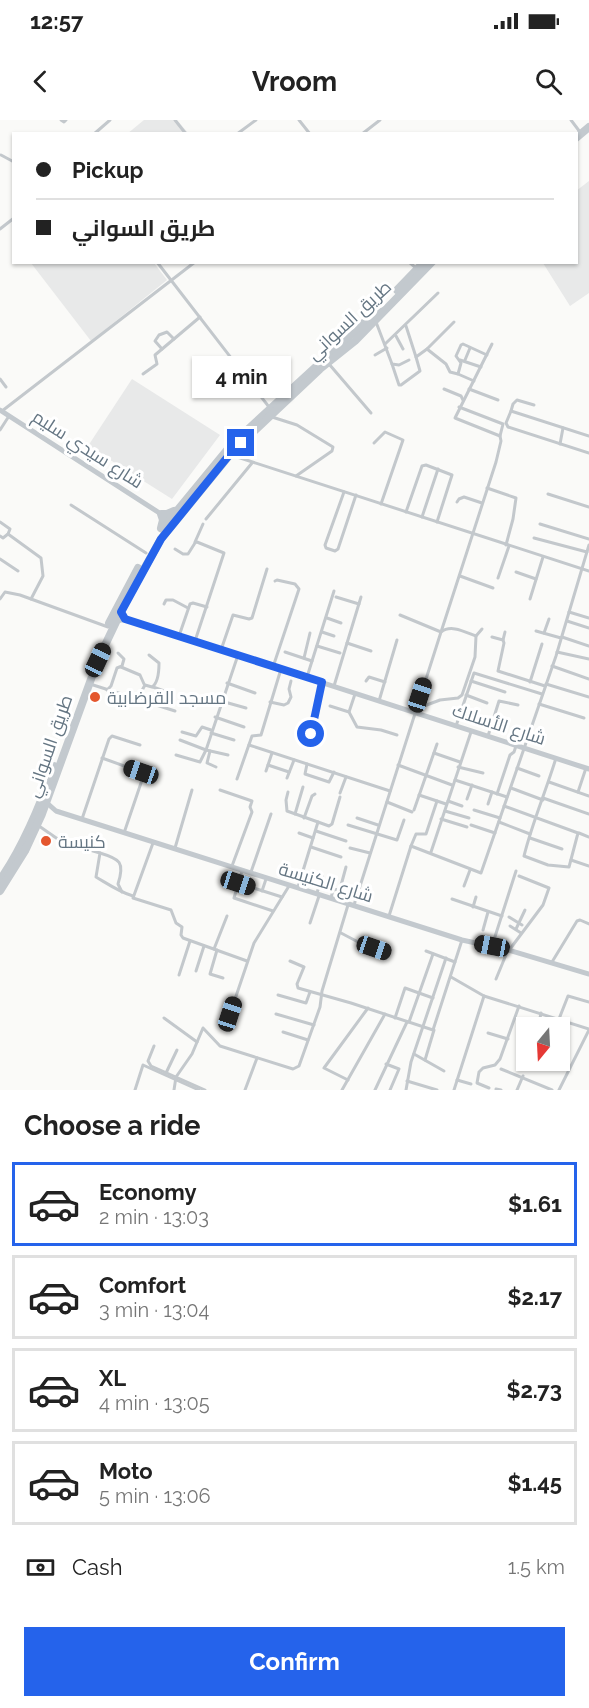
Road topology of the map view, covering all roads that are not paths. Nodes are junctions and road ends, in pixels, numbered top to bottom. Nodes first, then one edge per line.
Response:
1 (61, 120) edge
2 (66, 120) edge
3 (110, 120) edge
4 (175, 120) edge
5 (256, 120) edge
6 (299, 120) edge
7 (380, 120) edge
8 (571, 120) edge
9 (584, 131) edge
10 (96, 132) edge
11 (184, 132) edge
12 (240, 132) edge
13 (308, 132) edge
14 (365, 132) edge
15 (12, 220) edge
16 (0, 229) edge
17 (158, 264) edge
18 (192, 264) edge
19 (430, 264) edge
20 (421, 266) edge
21 (171, 281) junction
22 (438, 293) dead end
23 (200, 317) junction
24 (376, 321) junction
25 (454, 322) dead end
26 (406, 326) junction
27 (396, 336) junction
28 (174, 339) junction
29 (492, 344) dead end
30 (386, 346) junction
31 (470, 347) junction
32 (162, 349) junction
33 (403, 349) dead end
34 (427, 349) junction
35 (375, 355) dead end
36 (487, 355) junction
37 (416, 357) junction
38 (458, 359) junction
39 (408, 360) dead end
40 (465, 360) junction
41 (328, 363) junction
42 (392, 364) junction
43 (481, 367) junction
44 (143, 374) dead end
45 (458, 374) junction
46 (0, 379) edge
47 (474, 381) junction
48 (6, 387) dead end
49 (444, 389) dead end
50 (469, 389) junction
51 (463, 400) junction
52 (498, 400) dead end
53 (534, 405) dead end
54 (459, 407) junction
55 (1, 410) edge
56 (511, 411) junction
57 (270, 412) junction
58 (371, 414) dead end
59 (9, 416) junction
60 (563, 428) junction
61 (0, 430) edge
62 (500, 436) junction
63 (589, 436) edge
64 (239, 441) junction
65 (374, 443) dead end
66 (560, 444) junction
67 (589, 453) edge
68 (230, 454) junction
69 (252, 463) junction
70 (438, 469) junction
71 (296, 476) junction
72 (487, 488) junction
73 (344, 492) junction
74 (548, 494) dead end
75 (356, 495) junction
76 (458, 502) dead end
77 (482, 503) junction
78 (381, 504) junction
79 (71, 505) dead end
80 (178, 506) junction
81 (589, 507) edge
82 (406, 512) junction
83 (160, 514) junction
84 (422, 517) junction
85 (206, 519) dead end
86 (0, 522) edge
87 (437, 522) junction
88 (202, 524) dead end
89 (540, 524) dead end
90 (161, 530) junction
91 (8, 534) junction
92 (473, 534) junction
93 (0, 536) edge
94 (534, 538) dead end
95 (589, 539) edge
96 (195, 542) junction
97 (508, 545) junction
98 (589, 545) edge
99 (175, 549) dead end
100 (587, 552) junction
101 (146, 553) junction
102 (543, 557) junction
103 (0, 559) edge
104 (267, 569) dead end
105 (581, 569) junction
106 (18, 571) dead end
107 (589, 571) edge
108 (516, 572) dead end
109 (460, 576) junction
110 (498, 578) dead end
111 (536, 579) junction
112 (275, 581) dead end
113 (493, 588) dead end
114 (334, 591) dead end
115 (336, 597) dead end
116 (361, 597) dead end
117 (0, 599) edge
118 (31, 599) junction
119 (530, 599) dead end
120 (164, 604) dead end
121 (359, 604) junction
122 (207, 607) junction
123 (188, 608) junction
124 (569, 612) junction
125 (400, 615) dead end
126 (121, 617) junction
127 (327, 618) junction
128 (589, 618) edge
129 (549, 619) dead end
130 (567, 621) junction
131 (341, 623) dead end
132 (108, 627) junction
133 (589, 628) edge
134 (482, 629) dead end
135 (536, 631) dead end
136 (322, 632) junction
137 (441, 632) junction
138 (310, 633) dead end
139 (505, 633) dead end
140 (544, 633) junction
141 (179, 636) junction
142 (334, 636) dead end
143 (476, 636) junction
144 (492, 637) dead end
145 (562, 638) junction
146 (397, 640) dead end
147 (503, 640) junction
148 (195, 641) junction
149 (347, 643) junction
150 (542, 644) dead end
151 (317, 646) junction
152 (589, 646) edge
153 (221, 650) junction
154 (371, 651) dead end
155 (285, 652) dead end
156 (557, 652) junction
157 (118, 653) dead end
158 (340, 653) dead end
159 (149, 655) dead end
160 (238, 655) junction
161 (304, 658) junction
162 (589, 660) edge
163 (312, 661) junction
164 (121, 666) junction
165 (552, 666) junction
166 (273, 667) junction
167 (281, 669) junction
168 (307, 677) junction
169 (589, 679) edge
170 (291, 681) dead end
171 (366, 681) dead end
172 (471, 681) junction
173 (322, 682) junction
174 (385, 682) junction
175 (530, 682) junction
176 (89, 683) junction
177 (227, 683) junction
178 (145, 685) junction
179 (546, 685) junction
180 (334, 686) junction
181 (153, 687) junction
182 (107, 690) junction
183 (167, 692) dead end
184 (506, 692) dead end
185 (255, 693) dead end
186 (355, 693) junction
187 (542, 694) junction
188 (466, 696) junction
189 (589, 697) edge
190 (135, 698) junction
191 (221, 700) junction
192 (379, 701) junction
193 (270, 702) junction
194 (488, 703) dead end
195 (539, 704) junction
196 (518, 705) dead end
197 (330, 706) dead end
198 (246, 708) dead end
199 (175, 711) dead end
200 (415, 711) junction
201 (349, 712) junction
202 (215, 717) junction
203 (584, 718) dead end
204 (456, 726) junction
205 (244, 727) dead end
206 (471, 731) junction
207 (182, 732) dead end
208 (211, 732) junction
209 (397, 735) dead end
210 (488, 736) junction
211 (309, 739) dead end
212 (234, 740) dead end
213 (180, 741) dead end
214 (436, 744) dead end
215 (140, 745) dead end
216 (249, 745) junction
217 (516, 746) junction
218 (523, 748) junction
219 (208, 751) junction
220 (272, 753) junction
221 (434, 753) junction
222 (176, 755) dead end
223 (228, 755) dead end
224 (102, 758) junction
225 (556, 758) junction
226 (294, 760) junction
227 (460, 762) junction
228 (307, 764) junction
229 (268, 765) junction
230 (398, 765) junction
231 (216, 767) dead end
232 (458, 767) junction
233 (517, 768) junction
234 (588, 769) edge
235 (266, 771) dead end
236 (141, 772) dead end
237 (289, 772) junction
238 (334, 772) junction
239 (483, 773) dead end
240 (425, 776) junction
241 (539, 776) dead end
242 (346, 777) junction
243 (287, 778) dead end
244 (237, 779) dead end
245 (142, 780) dead end
246 (454, 780) junction
247 (549, 782) junction
248 (452, 785) junction
249 (472, 785) junction
250 (303, 787) dead end
251 (510, 788) junction
252 (220, 789) dead end
253 (192, 790) dead end
254 (390, 791) junction
255 (288, 792) dead end
256 (492, 792) junction
257 (578, 792) junction
258 (315, 794) dead end
259 (497, 794) junction
260 (419, 795) junction
261 (589, 796) edge
262 (507, 797) junction
263 (467, 799) dead end
264 (543, 799) junction
265 (387, 801) junction
266 (437, 801) junction
267 (447, 802) junction
268 (47, 803) junction
269 (488, 804) dead end
270 (462, 806) dead end
271 (504, 806) junction
272 (444, 810) junction
273 (474, 810) dead end
274 (56, 811) junction
275 (42, 814) junction
276 (271, 814) dead end
277 (295, 814) junction
278 (589, 814) edge
279 (536, 817) junction
280 (304, 818) junction
281 (469, 818) dead end
282 (82, 819) junction
283 (357, 819) dead end
284 (441, 819) junction
285 (404, 820) dead end
286 (500, 820) junction
287 (318, 822) junction
288 (38, 825) junction
289 (348, 825) dead end
290 (378, 825) junction
291 (315, 831) junction
292 (124, 833) junction
293 (299, 833) dead end
294 (495, 833) junction
295 (578, 833) junction
296 (376, 834) junction
297 (530, 836) junction
298 (589, 837) edge
299 (313, 838) junction
300 (346, 841) dead end
301 (153, 843) junction
302 (411, 846) junction
303 (311, 847) junction
304 (350, 848) dead end
305 (174, 849) junction
306 (562, 849) dead end
307 (431, 852) junction
308 (100, 853) junction
309 (370, 854) junction
310 (341, 857) dead end
311 (571, 860) junction
312 (589, 866) edge
313 (346, 867) dead end
314 (231, 868) junction
315 (470, 870) junction
316 (242, 871) junction
317 (516, 871) dead end
318 (250, 874) junction
319 (322, 876) dead end
320 (519, 876) dead end
321 (266, 879) junction
322 (0, 880) edge
323 (238, 883) junction
324 (289, 886) junction
325 (464, 886) dead end
326 (297, 889) junction
327 (0, 891) edge
328 (262, 891) junction
329 (123, 893) junction
330 (318, 895) junction
331 (133, 896) junction
332 (282, 897) junction
333 (476, 897) dead end
334 (330, 899) junction
335 (452, 899) dead end
336 (351, 906) junction
337 (473, 907) junction
338 (525, 910) dead end
339 (273, 911) junction
340 (488, 912) junction
341 (227, 916) dead end
342 (502, 916) junction
343 (388, 917) junction
344 (509, 917) dead end
345 (310, 923) dead end
346 (520, 924) junction
347 (589, 924) edge
348 (510, 926) dead end
349 (516, 929) junction
350 (483, 930) dead end
351 (340, 933) junction
352 (521, 933) junction
353 (462, 940) junction
354 (190, 941) junction
355 (204, 946) junction
356 (492, 946) junction
357 (216, 950) junction
358 (509, 950) junction
359 (426, 951) dead end
360 (386, 952) dead end
361 (433, 954) junction
362 (446, 958) junction
363 (247, 961) junction
364 (290, 961) dead end
365 (455, 962) junction
366 (551, 963) junction
367 (196, 972) dead end
368 (587, 972) edge
369 (178, 975) dead end
370 (451, 976) junction
371 (223, 978) dead end
372 (496, 979) dead end
373 (310, 992) junction
374 (420, 993) junction
375 (278, 995) dead end
376 (322, 995) junction
377 (484, 996) junction
378 (433, 998) junction
379 (589, 1002) edge
380 (519, 1006) junction
381 (368, 1008) junction
382 (541, 1013) junction
383 (230, 1014) dead end
384 (276, 1014) dead end
385 (385, 1014) junction
386 (540, 1017) edge
387 (553, 1017) edge
388 (560, 1017) edge
389 (164, 1018) dead end
390 (395, 1018) junction
391 (408, 1022) junction
392 (570, 1023) edge
393 (314, 1025) junction
394 (424, 1027) junction
395 (434, 1029) junction
396 (589, 1029) edge
397 (283, 1032) dead end
398 (488, 1033) dead end
399 (308, 1040) junction
400 (508, 1040) junction
401 (197, 1042) junction
402 (154, 1046) dead end
403 (177, 1050) dead end
404 (414, 1054) junction
405 (257, 1058) junction
406 (425, 1060) junction
407 (386, 1064) junction
408 (501, 1069) dead end
409 (444, 1071) dead end
410 (166, 1073) junction
411 (523, 1076) junction
412 (175, 1078) junction
413 (348, 1080) junction
414 (408, 1080) junction
415 (457, 1080) junction
416 (471, 1084) dead end
417 (489, 1088) dead end
418 (496, 1089) edge
419 (135, 1090) edge
420 (174, 1090) edge
421 (199, 1090) edge
422 (205, 1090) edge
423 (245, 1090) edge
424 (342, 1090) edge
425 (375, 1090) edge
426 (390, 1090) edge
427 (406, 1090) edge
428 (437, 1090) edge
429 (454, 1090) edge
430 (501, 1090) edge
431 (517, 1090) edge
432 (552, 1090) edge
433 (559, 1090) edge

1 - 2 street
3 - 10 street
4 - 11 street
5 - 12 street
6 - 13 street
7 - 14 street
8 - 9 street
15 - 16 street
17 - 21 street
18 - 21 street
19 - 24 highway, طريق السواني
20 - 57 highway, طريق السواني
21 - 23 street
21 - 55 street
22 - 26 street
23 - 28 street
23 - 57 street
24 - 30 street
24 - 41 highway, طريق السواني
25 - 34 street
26 - 27 street
26 - 37 street
27 - 30 street
27 - 33 street
28 - 32 street
28 - 32 street
29 - 36 street
30 - 35 street
30 - 42 street
31 - 36 street
31 - 38 street
31 - 40 street
32 - 44 street
34 - 37 street
34 - 45 street
36 - 43 street
37 - 42 street
38 - 40 street
38 - 45 street
39 - 42 street
40 - 43 street
41 - 57 highway, طريق السواني
41 - 58 street
43 - 47 street
45 - 47 street
46 - 48 street
47 - 50 street
49 - 51 street
50 - 51 street
50 - 52 street
51 - 54 street
53 - 56 street
54 - 62 street
54 - 62 street
55 - 59 main road, شارع سيدي سليم
56 - 60 street
56 - 66 street
57 - 64 highway, طريق السواني
57 - 71 street
59 - 61 street
59 - 83 main road, شارع سيدي سليم
60 - 63 street
60 - 66 street
62 - 72 street
64 - 68 highway, طريق السواني
64 - 80 highway, طريق السواني
65 - 78 street
66 - 67 street
68 - 69 street
68 - 126 highway, طريق السواني
69 - 71 street
69 - 85 street
70 - 82 street
70 - 84 street
70 - 87 street
71 - 73 street
72 - 77 street
72 - 97 street
73 - 75 street
73 - 75 street
74 - 81 street
75 - 78 street
76 - 77 street
77 - 92 street
78 - 82 street
79 - 101 street
80 - 83 highway
80 - 90 highway, طريق السواني
82 - 84 street
83 - 90 highway
84 - 87 street
86 - 91 street
87 - 92 street
88 - 96 street
89 - 95 street
90 - 101 highway, طريق السواني
91 - 93 street
91 - 118 street
92 - 97 street
92 - 109 street
94 - 100 street
96 - 99 street
96 - 122 street
97 - 102 street
97 - 110 street
98 - 100 street
100 - 105 street
101 - 132 highway, طريق السواني
102 - 105 street
102 - 111 street
103 - 106 street
104 - 153 street
105 - 107 street
105 - 124 street
108 - 111 street
109 - 113 street
109 - 137 street
111 - 119 street
112 - 166 street
114 - 127 street
115 - 121 street
116 - 121 street
117 - 118 street
118 - 132 street
120 - 123 street
121 - 149 street
122 - 123 street
122 - 148 street
123 - 141 street
124 - 128 street
124 - 130 street
125 - 137 street
126 - 141 main road, شارع الأسلاك
126 - 176 highway, طريق السواني
127 - 131 street
127 - 136 street
129 - 140 street
130 - 133 street
130 - 145 street
132 - 322 highway, طريق السواني
134 - 143 street
135 - 140 street
136 - 142 street
136 - 151 street
137 - 143 street
137 - 200 street
138 - 161 street
139 - 147 street
140 - 145 street
141 - 148 main road, شارع الأسلاك
143 - 200 street
144 - 147 street
145 - 152 street
145 - 156 street
146 - 174 street
147 - 175 street
148 - 153 main road, شارع الأسلاك
149 - 154 street
149 - 180 street
150 - 175 street
151 - 158 street
151 - 163 street
153 - 160 main road, شارع الأسلاك
155 - 161 street
156 - 162 street
156 - 165 street
157 - 164 street
159 - 181 street
160 - 166 main road, شارع الأسلاك
160 - 177 street
161 - 163 street
163 - 168 street
164 - 178 street
164 - 182 street
165 - 169 street
165 - 179 street
166 - 167 main road, شارع الأسلاك
167 - 168 main road, شارع الأسلاك
167 - 193 street
168 - 173 main road, شارع الأسلاك
170 - 193 street
171 - 174 street
172 - 184 street
172 - 187 street
172 - 188 street
173 - 180 main road, شارع الأسلاك
173 - 211 street
174 - 192 street
175 - 179 street
176 - 182 street
176 - 268 highway, طريق السواني
177 - 185 street
177 - 191 street
178 - 181 street
178 - 190 street
179 - 187 street
179 - 189 street
180 - 186 main road, شارع الأسلاك
181 - 183 street
182 - 190 street
186 - 192 main road, شارع الأسلاك
186 - 201 street
187 - 195 street
188 - 194 street
188 - 204 street
190 - 199 street
191 - 198 street
191 - 202 street
192 - 200 main road, شارع الأسلاك
193 - 216 street
195 - 203 street
195 - 218 street
196 - 210 street
197 - 201 street
200 - 204 main road, شارع الأسلاك
200 - 230 street
201 - 209 street
202 - 205 street
202 - 208 street
204 - 206 main road, شارع الأسلاك
206 - 210 main road, شارع الأسلاك
206 - 227 street
207 - 208 street
208 - 212 street
208 - 219 street
210 - 217 main road, شارع الأسلاك
213 - 219 street
214 - 221 street
215 - 224 street
216 - 220 street
216 - 244 street
217 - 218 main road, شارع الأسلاك
217 - 259 street
218 - 225 main road, شارع الأسلاك
218 - 233 street
219 - 222 street
219 - 223 street
219 - 231 street
220 - 226 street
220 - 229 street
221 - 227 street
221 - 240 street
224 - 236 street
224 - 282 street
225 - 234 main road, شارع الأسلاك
225 - 247 street
226 - 228 street
226 - 237 street
227 - 232 street
228 - 238 street
228 - 238 street
229 - 235 street
229 - 237 street
230 - 240 street
230 - 254 street
232 - 239 street
232 - 246 street
233 - 241 street
233 - 251 street
234 - 257 street
237 - 243 street
238 - 242 street
240 - 248 street
240 - 260 street
242 - 254 street
242 - 287 street
245 - 292 street
246 - 248 street
246 - 249 street
247 - 257 street
247 - 264 street
248 - 267 street
249 - 256 street
249 - 263 street
250 - 277 street
251 - 262 street
251 - 264 street
252 - 314 street
253 - 305 street
254 - 265 street
255 - 277 street
256 - 259 street
256 - 269 street
257 - 261 street
258 - 280 street
259 - 262 street
260 - 265 street
260 - 266 street
262 - 271 street
264 - 278 street
264 - 279 street
265 - 290 street
266 - 267 street
266 - 302 street
267 - 270 street
267 - 272 street
268 - 274 main road, شارع الكنيسة
268 - 275 highway, طريق السواني
271 - 279 street
271 - 286 street
272 - 281 street
272 - 284 street
273 - 286 street
274 - 275 main road, شارع الكنيسة
274 - 282 main road, شارع الكنيسة
275 - 288 highway, طريق السواني
276 - 318 street
277 - 280 street
279 - 295 street
279 - 297 street
280 - 287 street
282 - 292 main road, شارع الكنيسة
283 - 290 street
284 - 294 street
284 - 307 street
285 - 296 street
286 - 294 street
286 - 297 street
287 - 291 street
288 - 308 street
288 - 327 highway, طريق السواني
289 - 296 street
290 - 296 street
291 - 299 street
291 - 300 street
292 - 301 main road, شارع الكنيسة
293 - 299 street
294 - 315 street
295 - 298 street
295 - 311 street
296 - 309 street
297 - 306 street
297 - 311 street
299 - 303 street
301 - 305 main road, شارع الكنيسة
301 - 331 street
302 - 307 street
302 - 343 street
303 - 310 street
303 - 326 street
304 - 309 street
305 - 314 main road, شارع الكنيسة
307 - 315 street
308 - 329 street
308 - 329 street
309 - 336 street
311 - 312 street
313 - 334 street
314 - 316 main road, شارع الكنيسة
315 - 325 street
316 - 318 main road, شارع الكنيسة
316 - 323 street
317 - 342 street
318 - 321 main road, شارع الكنيسة
319 - 330 street
320 - 352 street
321 - 324 main road, شارع الكنيسة
321 - 328 street
323 - 328 street
323 - 339 street
324 - 326 main road, شارع الكنيسة
324 - 332 street
326 - 330 main road, شارع الكنيسة
328 - 332 street
329 - 331 street
330 - 334 main road, شارع الكنيسة
330 - 345 street
331 - 354 street
332 - 339 street
333 - 337 street
334 - 336 main road, شارع الكنيسة
335 - 337 street
336 - 343 main road, شارع الكنيسة
336 - 351 street
337 - 340 street
338 - 346 street
339 - 363 street
340 - 342 street
340 - 350 street
341 - 357 street
342 - 356 street
343 - 353 main road, شارع الكنيسة
344 - 346 street
346 - 349 street
347 - 366 street
348 - 349 street
349 - 352 street
351 - 360 street
351 - 376 street
352 - 358 street
353 - 356 main road, شارع الكنيسة
353 - 365 street
354 - 355 street
354 - 369 street
355 - 357 street
355 - 367 street
356 - 358 main road, شارع الكنيسة
357 - 363 street
357 - 371 street
358 - 366 main road, شارع الكنيسة
358 - 372 street
359 - 361 street
361 - 362 street
361 - 374 street
362 - 365 street
362 - 378 street
363 - 383 street
364 - 373 street
365 - 370 street
366 - 368 main road, شارع الكنيسة
370 - 377 street
370 - 395 street
373 - 375 street
373 - 376 street
374 - 378 street
374 - 390 street
374 - 391 street
376 - 381 street
376 - 393 street
377 - 380 street
377 - 415 street
378 - 394 street
379 - 388 street
380 - 382 street
380 - 400 street
381 - 385 street
381 - 413 street
382 - 386 street
382 - 387 street
384 - 393 street
385 - 390 street
385 - 413 street
389 - 401 street
390 - 391 street
391 - 394 street
391 - 407 street
392 - 396 street
393 - 399 street
394 - 395 street
394 - 404 street
395 - 406 street
396 - 433 street
397 - 399 street
398 - 400 street
399 - 405 street
400 - 417 street
401 - 405 street
401 - 412 street
402 - 410 street
403 - 410 street
404 - 406 street
404 - 414 street
405 - 423 street
406 - 409 street
407 - 425 street
407 - 426 street
408 - 411 street
410 - 412 street
411 - 431 street
411 - 432 street
412 - 419 street
412 - 420 street
412 - 421 street
412 - 422 street
413 - 424 street
414 - 427 street
414 - 428 street
415 - 416 street
415 - 429 street
418 - 430 street

